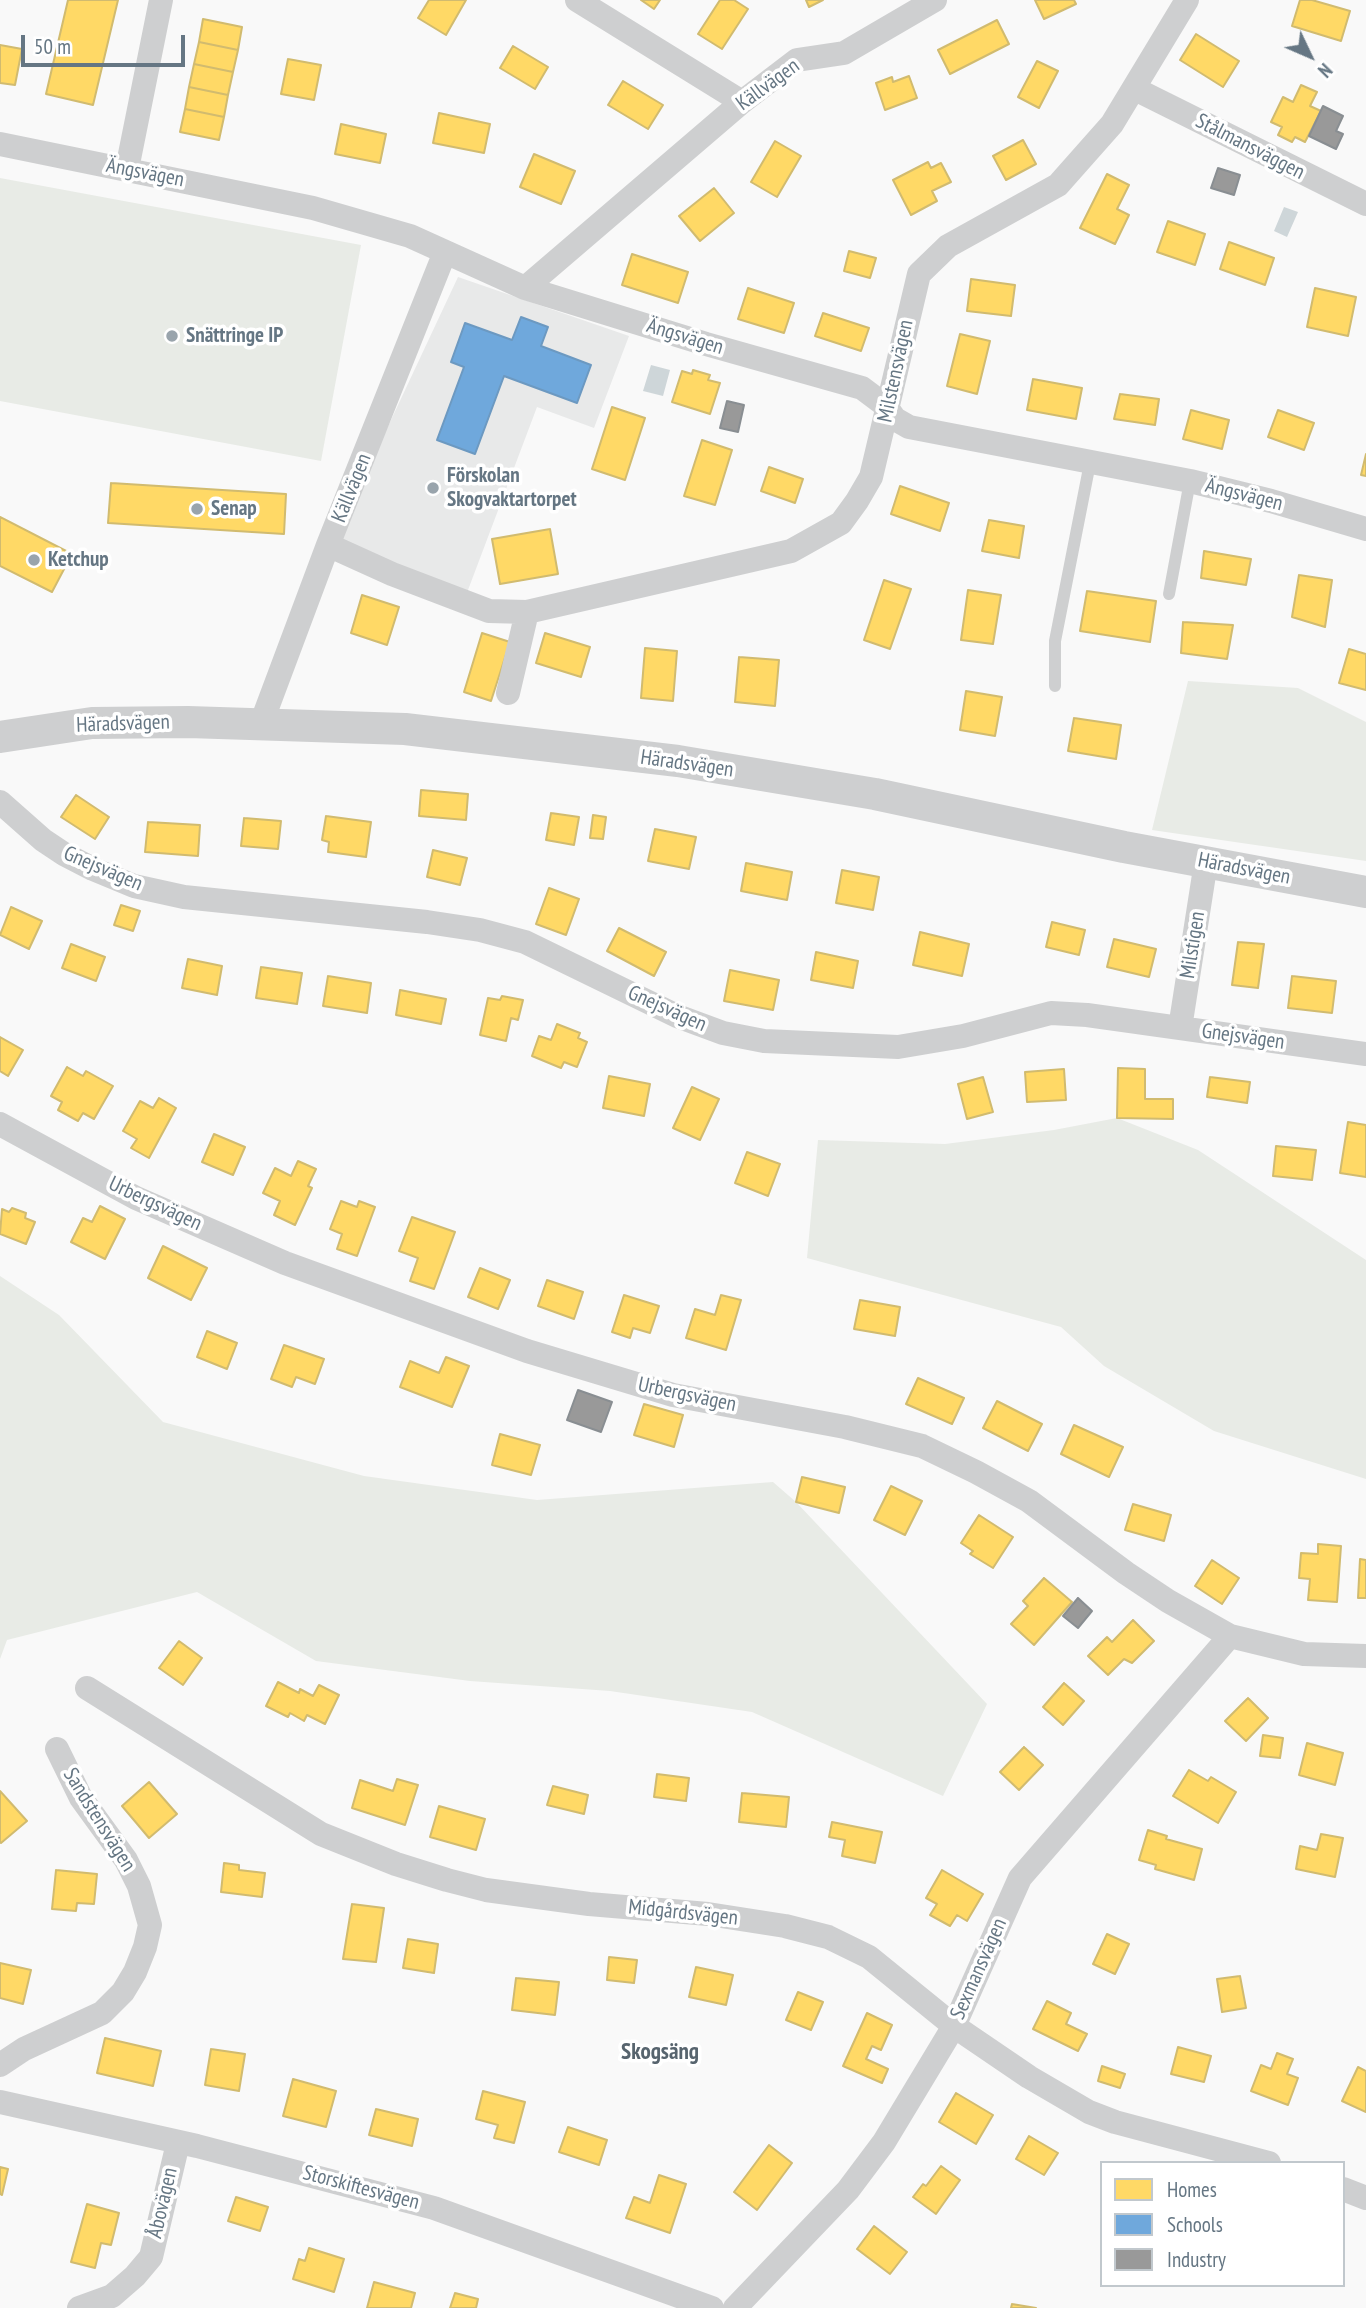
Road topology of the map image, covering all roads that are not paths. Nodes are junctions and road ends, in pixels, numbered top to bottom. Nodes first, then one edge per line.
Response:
1 (162, 0) edge
2 (577, 0) edge
3 (934, 0) edge
4 (1187, 0) edge
5 (1135, 89) junction
6 (742, 102) junction
7 (0, 144) edge
8 (127, 169) junction
9 (1366, 204) edge
10 (445, 252) junction
11 (525, 288) junction
12 (886, 406) junction
13 (1090, 463) junction
14 (1190, 481) junction
15 (1366, 529) edge
16 (328, 545) junction
17 (1169, 594) dead end
18 (527, 612) junction
19 (1055, 686) dead end
20 (508, 692) dead end
21 (261, 724) junction
22 (0, 737) edge
23 (0, 802) edge
24 (1206, 862) junction
25 (1366, 892) edge
26 (1180, 1028) junction
27 (1366, 1054) edge
28 (0, 1124) edge
29 (1230, 1636) junction
30 (1366, 1656) edge
31 (87, 1688) dead end
32 (57, 1749) dead end
33 (954, 2026) junction
34 (0, 2065) edge
35 (0, 2102) edge
36 (178, 2143) junction
37 (1261, 2161) edge
38 (1345, 2190) edge
39 (1366, 2198) edge
40 (79, 2308) edge
41 (712, 2308) edge
42 (735, 2308) edge

1 - 8 street
2 - 6 street
3 - 6 street, Källvägen
4 - 5 street, Milstensvägen
5 - 9 street, Stålmansväggen
5 - 12 street, Milstensvägen
6 - 11 street, Källvägen
7 - 8 street, Ängsvägen
8 - 10 street, Ängsvägen
10 - 11 street, Ängsvägen
10 - 16 street, Källvägen
11 - 12 street, Ängsvägen
12 - 13 street, Ängsvägen
12 - 18 street, Milstensvägen
13 - 14 street, Ängsvägen
13 - 19 lane
14 - 15 street, Ängsvägen
14 - 17 lane
16 - 18 street, Milstensvägen
16 - 21 street, Källvägen
18 - 20 street
21 - 22 street, Häradsvägen
21 - 24 street, Häradsvägen
23 - 26 street, Gnejsvägen
24 - 25 street, Häradsvägen
24 - 26 street, Milstigen
26 - 27 street, Gnejsvägen
28 - 29 street, Urbergsvägen
29 - 30 street, Urbergsvägen
29 - 33 street, Sexmansvägen
31 - 33 street, Midgårdsvägen
32 - 34 street, Sandstensvägen
33 - 37 street, Midgårdsvägen
33 - 42 street, Sexmansvägen
35 - 36 street, Storskiftesvägen
36 - 40 street, Åbovägen
36 - 41 street, Storskiftesvägen
38 - 39 street

